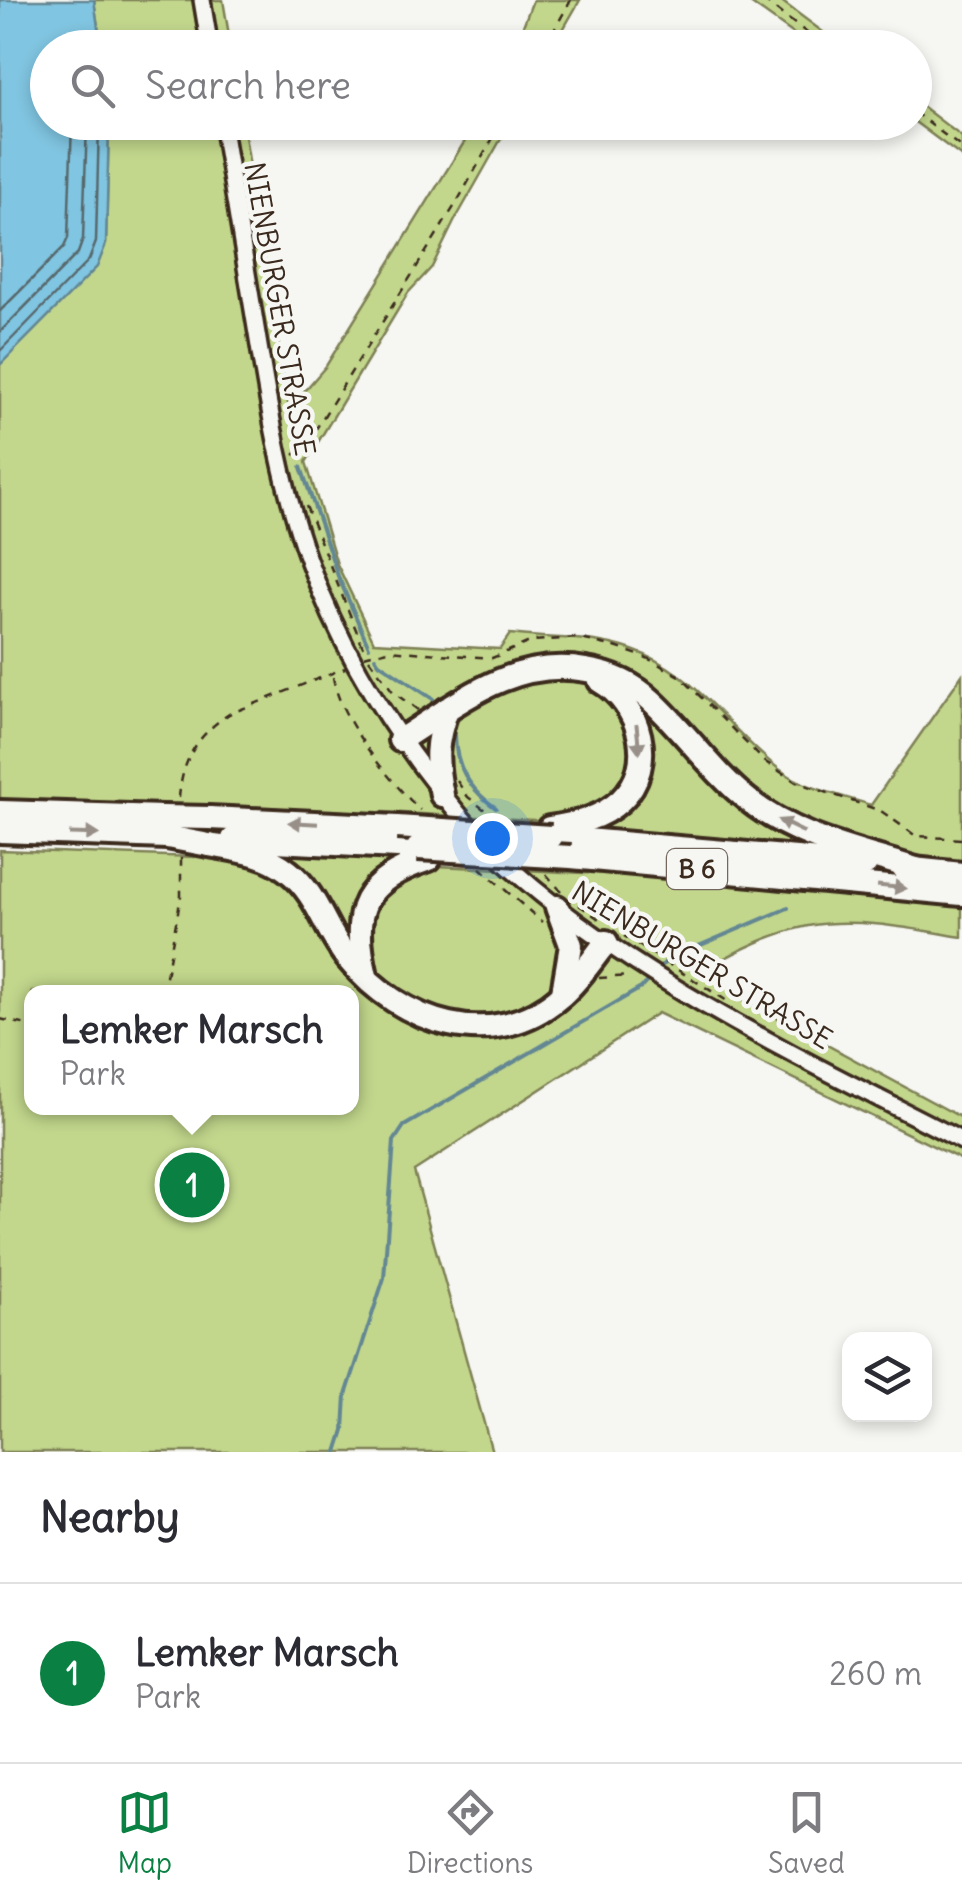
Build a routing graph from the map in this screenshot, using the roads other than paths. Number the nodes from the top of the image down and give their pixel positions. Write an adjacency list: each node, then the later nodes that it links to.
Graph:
1 (202, 0): 2 (street)
2 (207, 30)
3 (225, 140): 6 (street, NIENBURGER STRASSE)
4 (580, 669): 5 (highway); 10 (highway, one-way to 10); 14 (highway, one-way to 4)
5 (438, 716): 6 (highway); 7 (highway)
6 (400, 740): 7 (street, NIENBURGER STRASSE)
7 (442, 795): 17 (street, NIENBURGER STRASSE)
8 (0, 812): 11 (highway, B 6, bridge)
9 (0, 831): 11 (highway, one-way to 11, bridge)
10 (547, 833): 12 (highway, B 6, bridge); 14 (highway, B 6)
11 (210, 834): 12 (highway, B 6, one-way to 11, bridge); 13 (highway, B 6); 19 (highway)
12 (493, 835): 13 (highway, B 6, bridge); 16 (highway, B 6, one-way to 16, bridge)
13 (424, 853): 19 (highway)
14 (916, 869): 15 (highway, B 6)
15 (962, 874)
16 (962, 894)
17 (557, 907): 18 (street, NIENBURGER STRASSE); 20 (highway)
18 (609, 932): 20 (highway); 21 (street, NIENBURGER STRASSE)
19 (366, 979): 20 (highway)
20 (562, 995)
21 (962, 1141)

